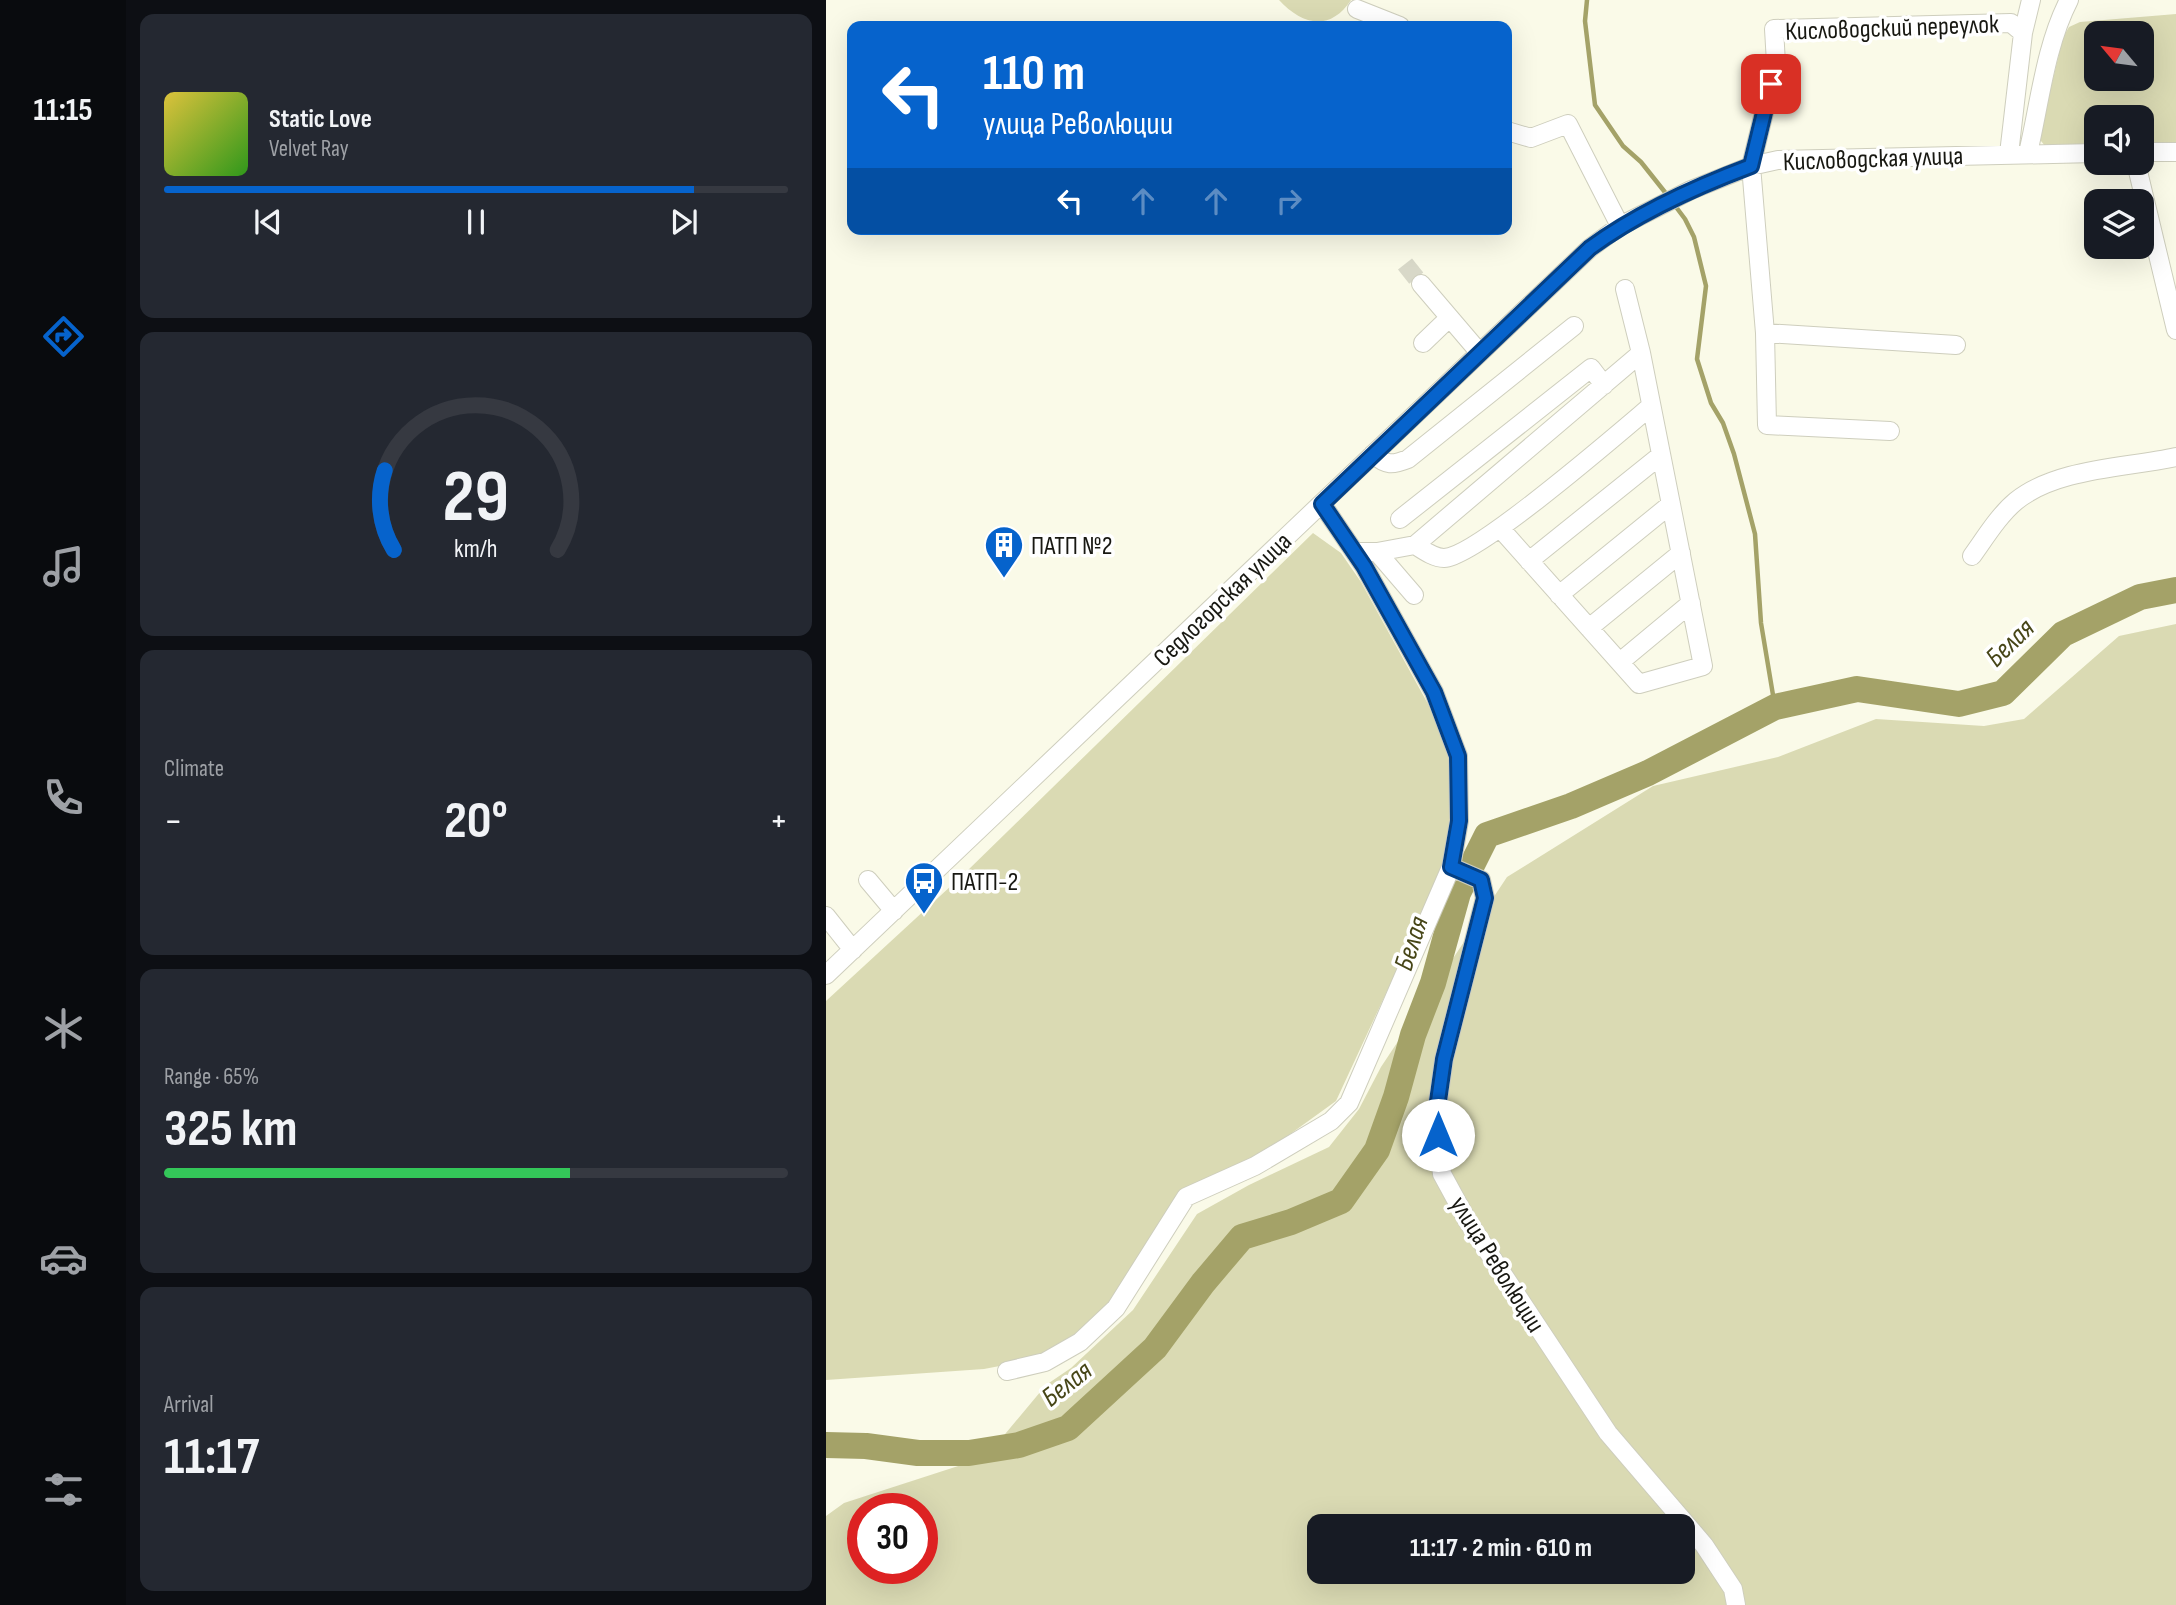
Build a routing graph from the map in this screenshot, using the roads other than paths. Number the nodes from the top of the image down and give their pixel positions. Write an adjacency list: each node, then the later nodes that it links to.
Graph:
1 (2031, 0): 5 (street)
2 (2069, 0): 9 (street)
3 (1357, 9): 4 (street)
4 (1387, 21)
5 (2023, 33): 11 (street, Кисловодский переулок); 12 (street, Кисловодский переулок)
6 (1512, 132): 14 (street)
7 (2154, 152): 8 (street)
8 (2176, 152)
9 (2028, 153): 10 (street, Кисловодская улица); 11 (street, Кисловодская улица)
10 (2084, 153)
11 (2008, 154): 12 (street, Кисловодская улица)
12 (1751, 166): 14 (street, Кисловодская улица); 20 (street)
13 (2139, 175): 19 (street)
14 (1620, 226): 23 (street, Седлогорская улица)
15 (1421, 284): 17 (street)
16 (1625, 289): 24 (street)
17 (1449, 318): 21 (street); 23 (street)
18 (1574, 326): 30 (street)
19 (2176, 328)
20 (1765, 333): 22 (street); 28 (street)
21 (1423, 343)
22 (1956, 345)
23 (1479, 352): 30 (street, Седлогорская улица)
24 (1641, 353): 25 (street); 26 (street)
25 (1604, 385): 27 (street); 29 (street)
26 (1651, 406): 31 (street); 36 (street)
27 (1519, 425): 29 (street); 35 (street)
28 (1890, 431)
29 (1535, 444): 37 (street)
30 (1373, 454): 33 (street, Седлогорская улица)
31 (1661, 455): 34 (street); 42 (street)
32 (2176, 457): 41 (street)
33 (1322, 504): 38 (street); 50 (street, Седлогорская улица)
34 (1671, 504): 40 (street); 44 (street)
35 (1400, 519)
36 (1500, 528): 37 (street); 42 (street)
37 (1415, 545): 39 (street)
38 (1355, 552): 39 (street); 48 (street)
39 (1377, 552): 43 (street)
40 (1681, 553): 45 (street); 46 (street)
41 (1972, 556)
42 (1529, 561): 44 (street)
43 (1414, 595)
44 (1559, 595): 46 (street)
45 (1691, 603): 47 (street); 47 (street)
46 (1589, 628): 47 (street)
47 (1620, 662)
48 (1451, 867): 54 (street); 55 (street, улица Революции)
49 (868, 880): 50 (street)
50 (894, 911): 52 (street, Седлогорская улица)
51 (826, 916): 52 (street)
52 (853, 950): 53 (street, Седлогорская улица)
53 (826, 975)
54 (1007, 1371)
55 (1736, 1605)

